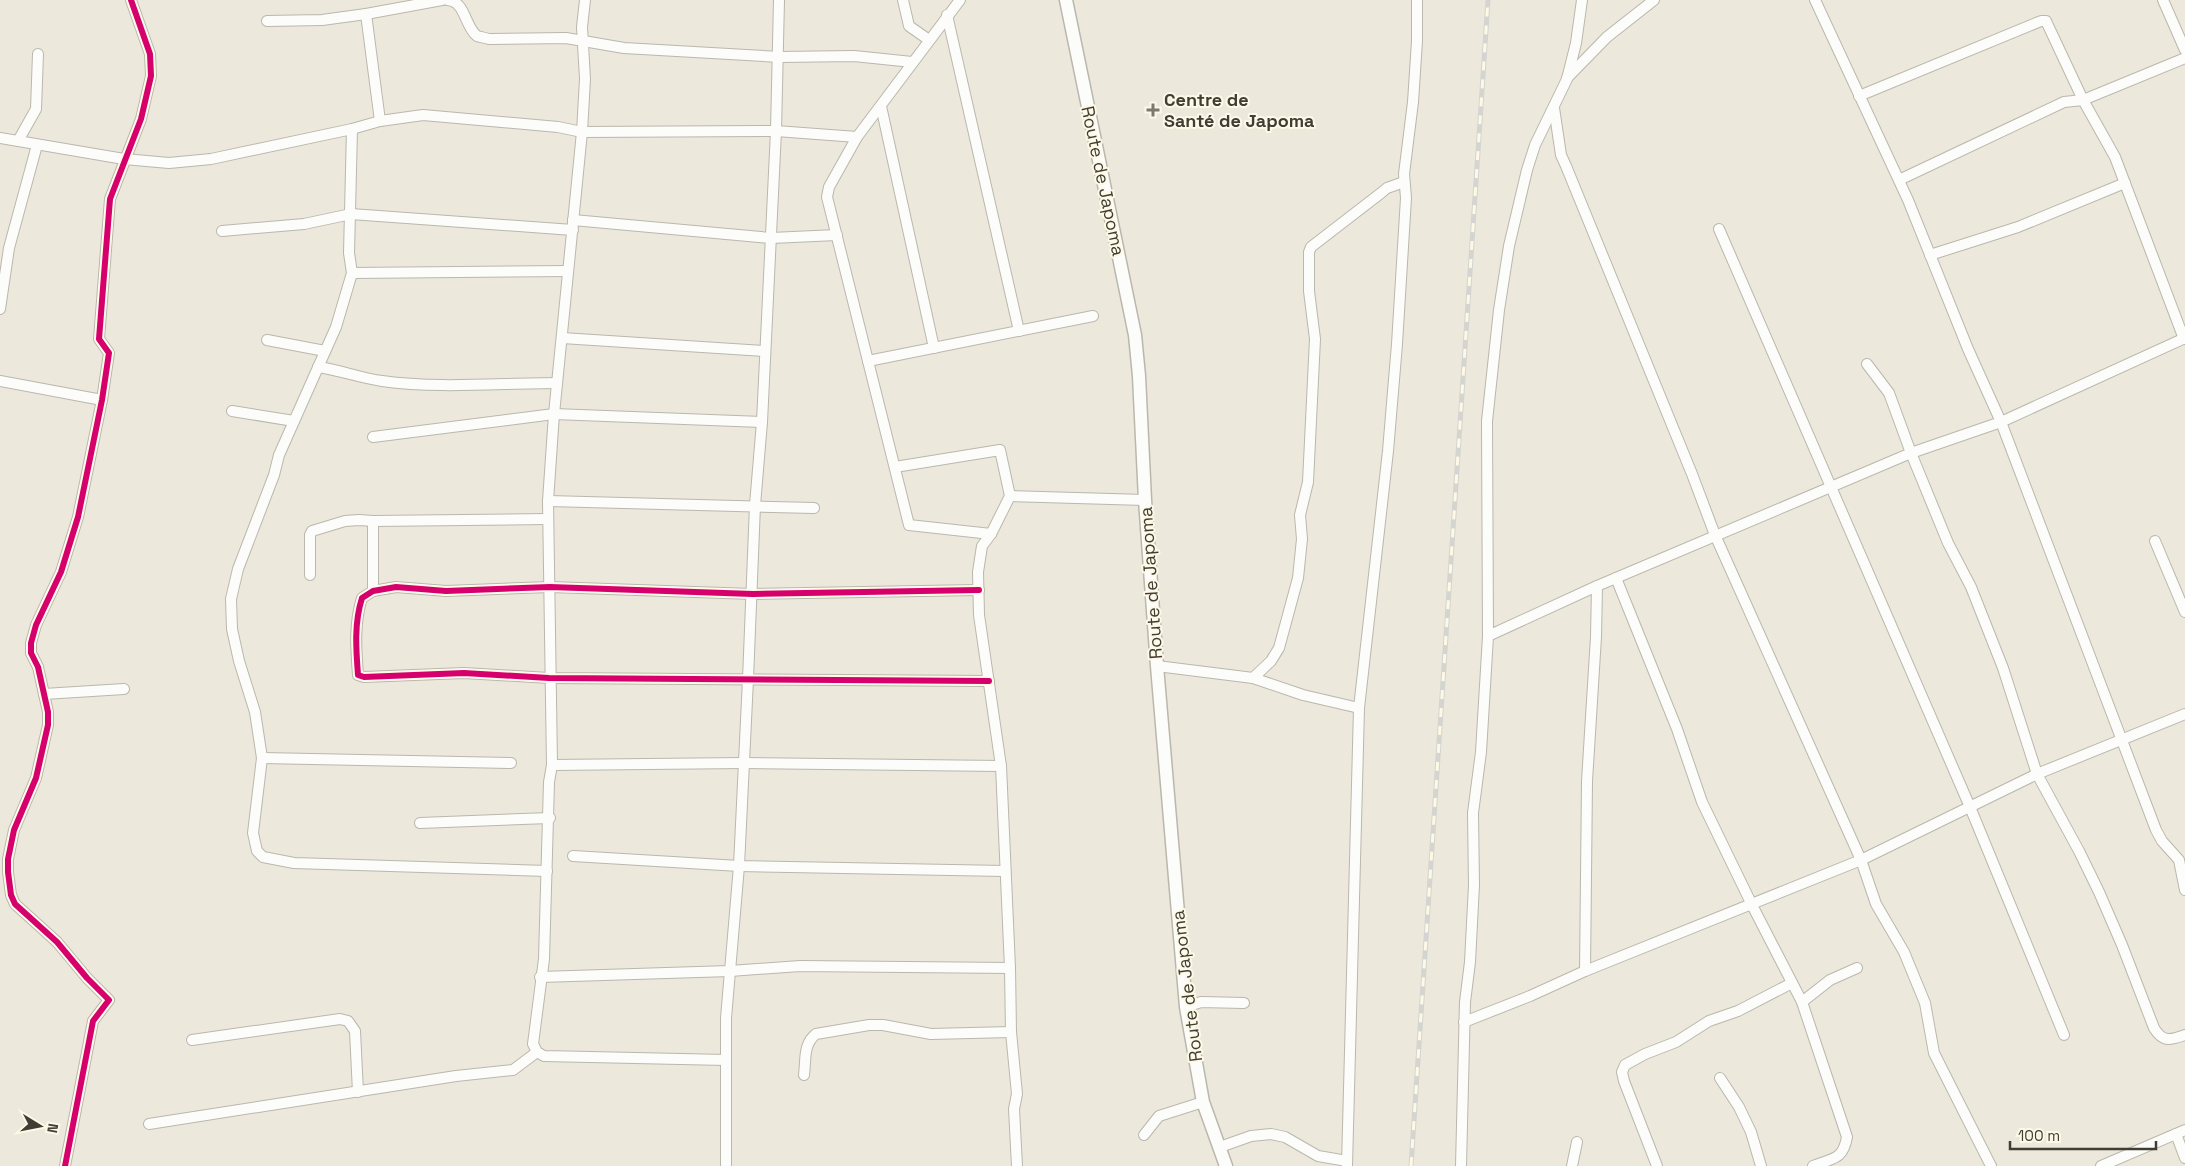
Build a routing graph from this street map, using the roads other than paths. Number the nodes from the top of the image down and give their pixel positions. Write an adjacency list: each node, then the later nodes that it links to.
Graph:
1 (131, 0): 37 (street)
2 (442, 0): 14 (street)
3 (447, 0): 18 (street)
4 (585, 0): 18 (street)
5 (780, 0): 21 (street)
6 (903, 0): 17 (street)
7 (960, 0): 15 (street)
8 (1066, 0): 75 (street, Route de Japoma)
9 (1416, 0): 39 (street)
10 (1582, 0): 24 (street)
11 (1654, 0): 24 (street)
12 (1816, 0): 25 (street)
13 (2163, 0): 19 (street)
14 (366, 14): 16 (street); 29 (street)
15 (947, 15): 17 (street); 52 (street)
16 (267, 21)
17 (929, 40): 23 (street)
18 (583, 42): 21 (street); 32 (street)
19 (2185, 50)
20 (38, 54): 35 (street)
21 (780, 57): 23 (street); 31 (street)
22 (2185, 58): 26 (street)
23 (912, 62): 27 (street)
24 (1567, 79): 28 (street)
25 (1859, 96): 26 (street); 38 (street)
26 (2082, 100): 38 (street); 40 (street)
27 (881, 106): 33 (street); 56 (street)
28 (1554, 108): 82 (street); 92 (street)
29 (380, 121): 30 (street); 32 (street)
30 (352, 129): 37 (street); 41 (street)
31 (776, 131): 32 (street); 33 (street); 46 (street)
32 (582, 132): 42 (street)
33 (857, 137): 45 (street)
34 (0, 138): 35 (street)
35 (18, 141): 36 (street)
36 (37, 145): 37 (street); 50 (street)
37 (124, 160): 64 (street)
38 (1899, 180): 47 (street)
39 (1404, 182): 95 (street); 100 (street)
40 (2125, 183): 47 (street); 54 (street)
41 (352, 214): 42 (street); 44 (street); 49 (street)
42 (573, 225): 46 (street); 48 (street)
43 (1719, 230): 73 (street)
44 (222, 231)
45 (837, 235): 46 (street); 59 (street)
46 (771, 238): 58 (street)
47 (1930, 255): 69 (street)
48 (568, 271): 49 (street); 53 (street)
49 (352, 273): 57 (street)
50 (0, 309)
51 (1093, 316): 52 (street)
52 (1019, 331): 56 (street)
53 (562, 338): 58 (street); 63 (street)
54 (2184, 339): 69 (street)
55 (267, 340): 57 (street)
56 (934, 348): 59 (street)
57 (325, 351): 61 (street)
58 (765, 351): 68 (street)
59 (868, 361): 72 (street)
60 (1867, 364): 71 (street)
61 (318, 367): 63 (street); 67 (street)
62 (0, 382): 64 (street)
63 (557, 383): 66 (street)
64 (102, 400): 99 (street)
65 (232, 411): 67 (street)
66 (554, 414): 68 (street); 70 (street); 76 (street)
67 (294, 421): 103 (street)
68 (762, 422): 77 (street)
69 (2001, 422): 71 (street); 102 (street)
70 (373, 437)
71 (1910, 452): 73 (street); 108 (street)
72 (895, 467): 74 (street); 81 (street)
73 (1831, 488): 82 (street); 109 (street)
74 (1010, 496): 75 (street); 81 (street)
75 (1145, 500): 93 (street, Route de Japoma)
76 (548, 501): 77 (street); 79 (street)
77 (755, 505): 78 (street); 90 (street)
78 (814, 508)
79 (547, 519): 80 (street); 87 (street)
80 (373, 521): 84 (street); 89 (street)
81 (991, 534): 88 (street)
82 (1715, 535): 85 (street); 113 (street)
83 (2154, 541): 91 (street)
84 (310, 575)
85 (1616, 578): 86 (street); 118 (street)
86 (1597, 586): 92 (street); 122 (street)
87 (550, 587): 89 (street); 90 (street); 94 (street)
88 (979, 590): 90 (street); 97 (street)
89 (372, 591): 94 (street)
90 (753, 594): 96 (street)
91 (2185, 612)
92 (1488, 636): 128 (street)
93 (1157, 666): 95 (street); 127 (street, Route de Japoma)
94 (550, 678): 96 (street); 106 (street)
95 (1252, 678): 100 (street)
96 (748, 679): 97 (street); 105 (street)
97 (989, 681): 107 (street)
98 (124, 689): 99 (street)
99 (44, 694): 146 (street)
100 (1360, 708): 145 (street)
101 (2185, 714): 102 (street)
102 (2121, 740): 108 (street); 117 (street)
103 (262, 758): 104 (street); 115 (street)
104 (511, 763)
105 (744, 763): 106 (street); 107 (street); 114 (street)
106 (552, 764): 110 (street)
107 (1000, 766): 116 (street)
108 (2037, 774): 109 (street); 131 (street)
109 (1970, 807): 113 (street); 130 (street)
110 (550, 818): 111 (street); 115 (street)
111 (420, 823)
112 (573, 856): 114 (street)
113 (1861, 860): 118 (street); 155 (street)
114 (739, 866): 116 (street); 121 (street)
115 (548, 871): 123 (street)
116 (1005, 871): 119 (street)
117 (2185, 890)
118 (1752, 904): 122 (street); 124 (street)
119 (1010, 968): 121 (street); 129 (street)
120 (1857, 968): 125 (street)
121 (730, 971): 123 (street); 134 (street)
122 (1585, 971): 128 (street)
123 (540, 977): 133 (street)
124 (1792, 983): 125 (street); 152 (street)
125 (1802, 1002): 154 (street)
126 (1244, 1003): 127 (street)
127 (1186, 1007): 138 (street, Route de Japoma)
128 (1464, 1022): 150 (street)
129 (1011, 1032): 135 (street); 148 (street)
130 (2064, 1035)
131 (2185, 1036)
132 (192, 1040): 137 (street)
133 (537, 1052): 134 (street); 137 (street)
134 (726, 1060): 147 (street)
135 (804, 1075)
136 (1720, 1078): 153 (street)
137 (358, 1092): 139 (street)
138 (1204, 1102): 141 (street); 143 (street, Route de Japoma)
139 (149, 1124)
140 (2180, 1132): 144 (street); 156 (street)
141 (1144, 1136)
142 (1577, 1142): 151 (street)
143 (1220, 1147): 145 (street); 149 (street, Route de Japoma)
144 (2185, 1158)
145 (1347, 1164)
146 (65, 1166)
147 (726, 1166)
148 (1017, 1166)
149 (1226, 1166)
150 (1461, 1166)
151 (1572, 1166)
152 (1657, 1166)
153 (1761, 1166)
154 (1812, 1166)
155 (1991, 1166)
156 (2101, 1166)

